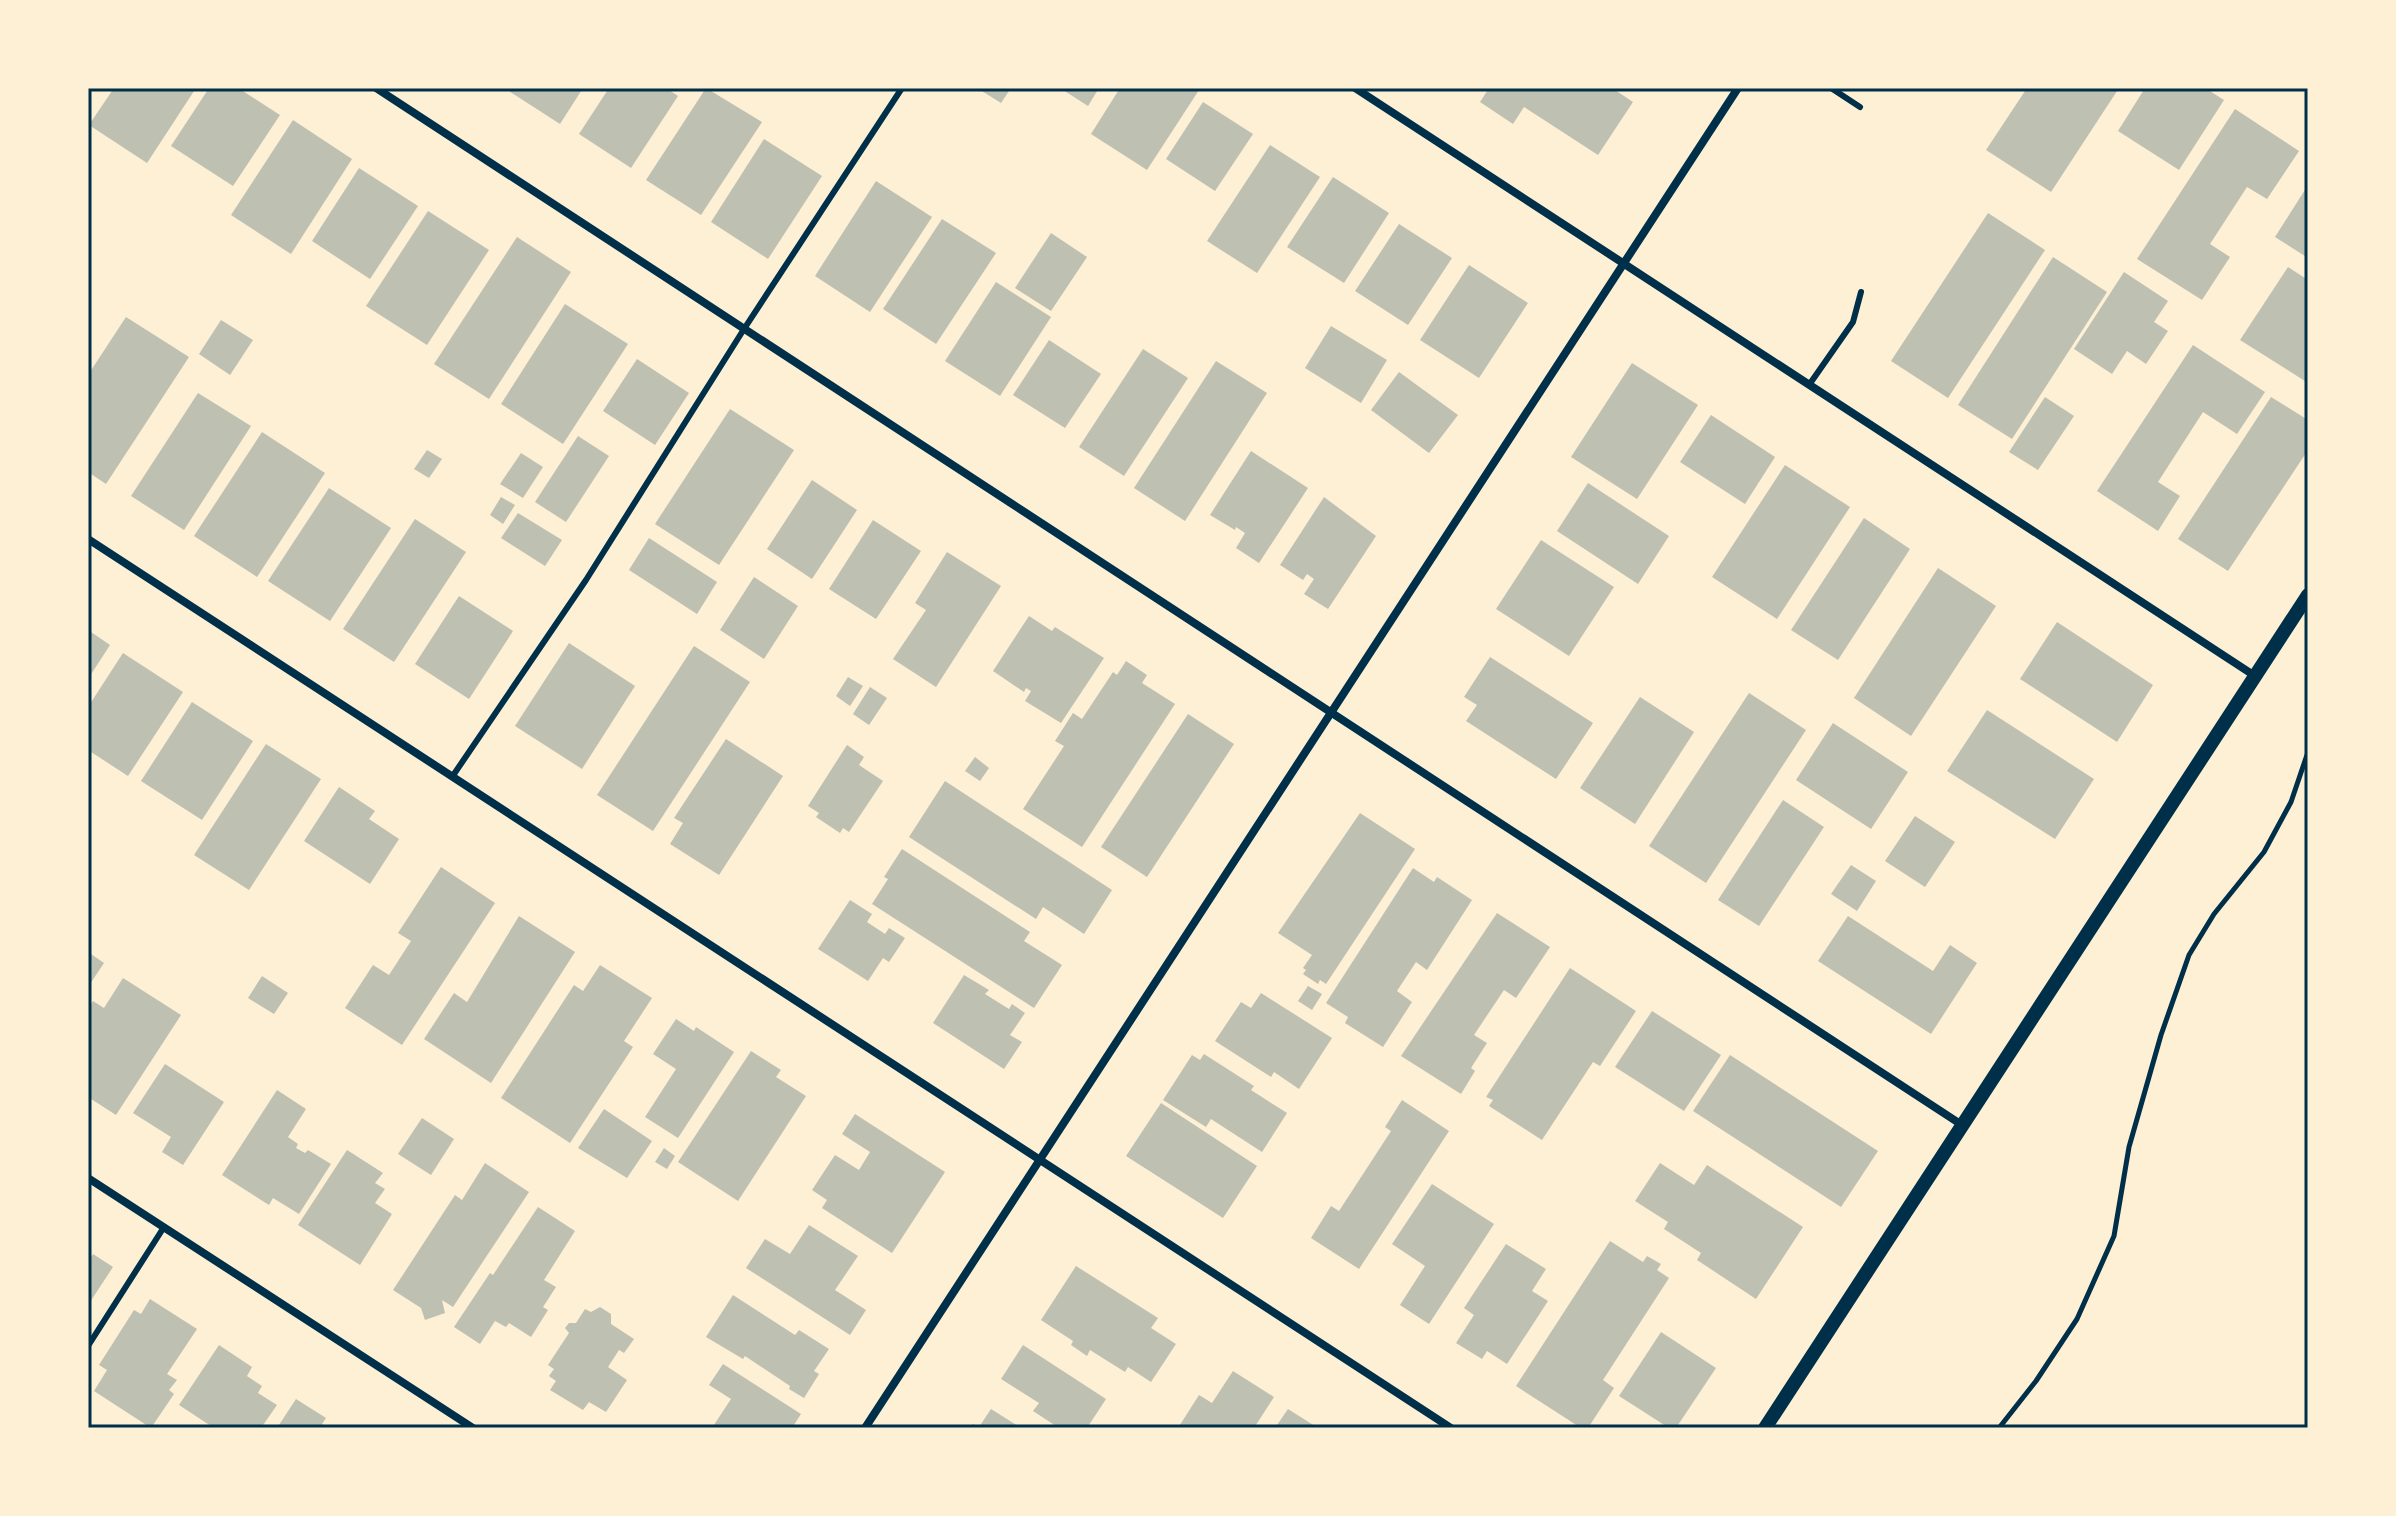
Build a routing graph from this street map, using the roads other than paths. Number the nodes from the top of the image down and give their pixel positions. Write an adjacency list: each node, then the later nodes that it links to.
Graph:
1 (376, 88): 9 (street)
2 (902, 88): 9 (lane)
3 (1355, 88): 7 (street)
4 (1738, 88): 7 (street)
5 (1831, 88): 6 (lane)
6 (1860, 107)
7 (1623, 264): 10 (street); 14 (street)
8 (1861, 292): 10 (lane)
9 (744, 329): 14 (street); 15 (lane)
10 (1809, 385): 13 (street)
11 (88, 539): 15 (street)
12 (2308, 595): 13 (street)
13 (2255, 676): 16 (street)
14 (1331, 713): 16 (street); 17 (street)
15 (452, 777): 17 (street)
16 (1962, 1125): 24 (street)
17 (1040, 1160): 22 (street); 23 (street)
18 (88, 1178): 19 (street)
19 (164, 1227): 20 (lane); 21 (street)
20 (88, 1346)
21 (473, 1428)
22 (865, 1428)
23 (1451, 1428)
24 (1765, 1428)

